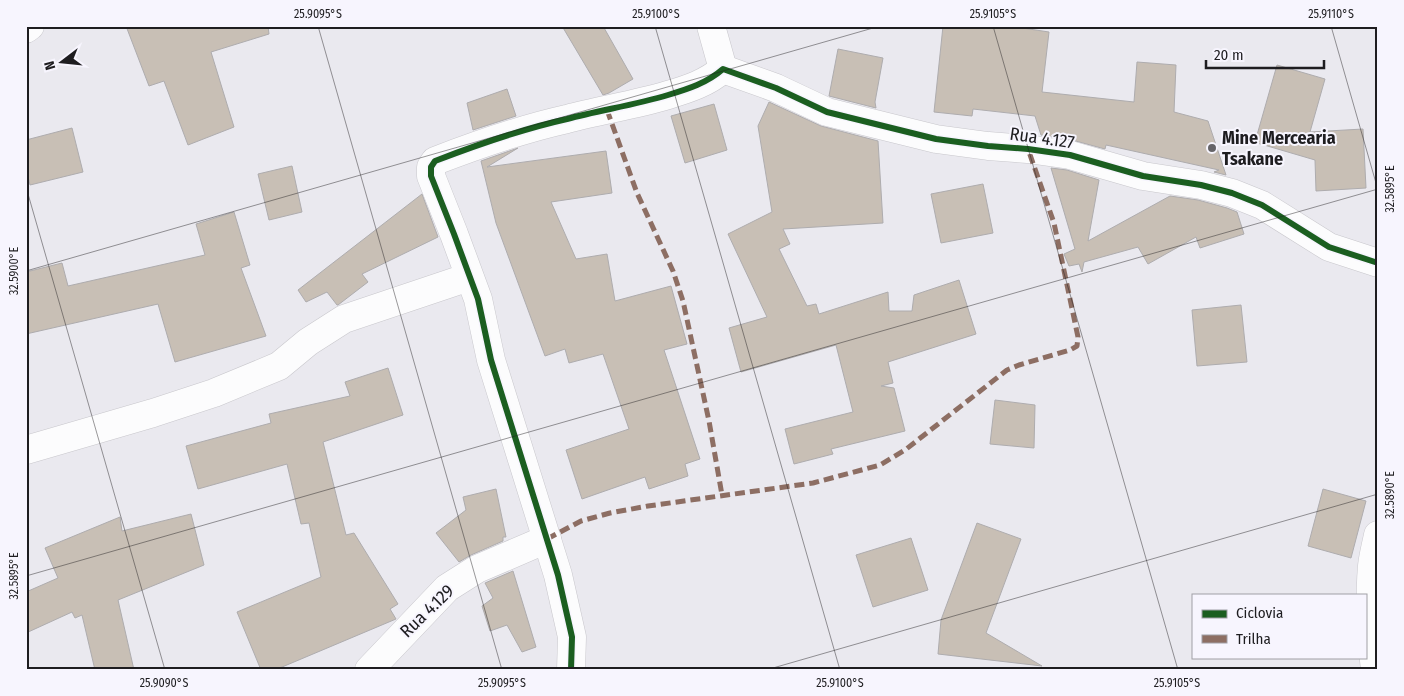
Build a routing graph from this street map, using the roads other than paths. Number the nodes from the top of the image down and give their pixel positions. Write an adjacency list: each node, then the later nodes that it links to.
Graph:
1 (30, 26): 3 (street)
2 (711, 26): 4 (street)
3 (26, 29)
4 (723, 70): 5 (street, Rua 4.127); 6 (street)
5 (1378, 263)
6 (469, 277): 7 (street); 9 (street)
7 (26, 450)
8 (1378, 536): 12 (street)
9 (547, 539): 10 (street, Rua 4.129); 11 (street)
10 (369, 670)
11 (571, 670)
12 (1375, 670)

